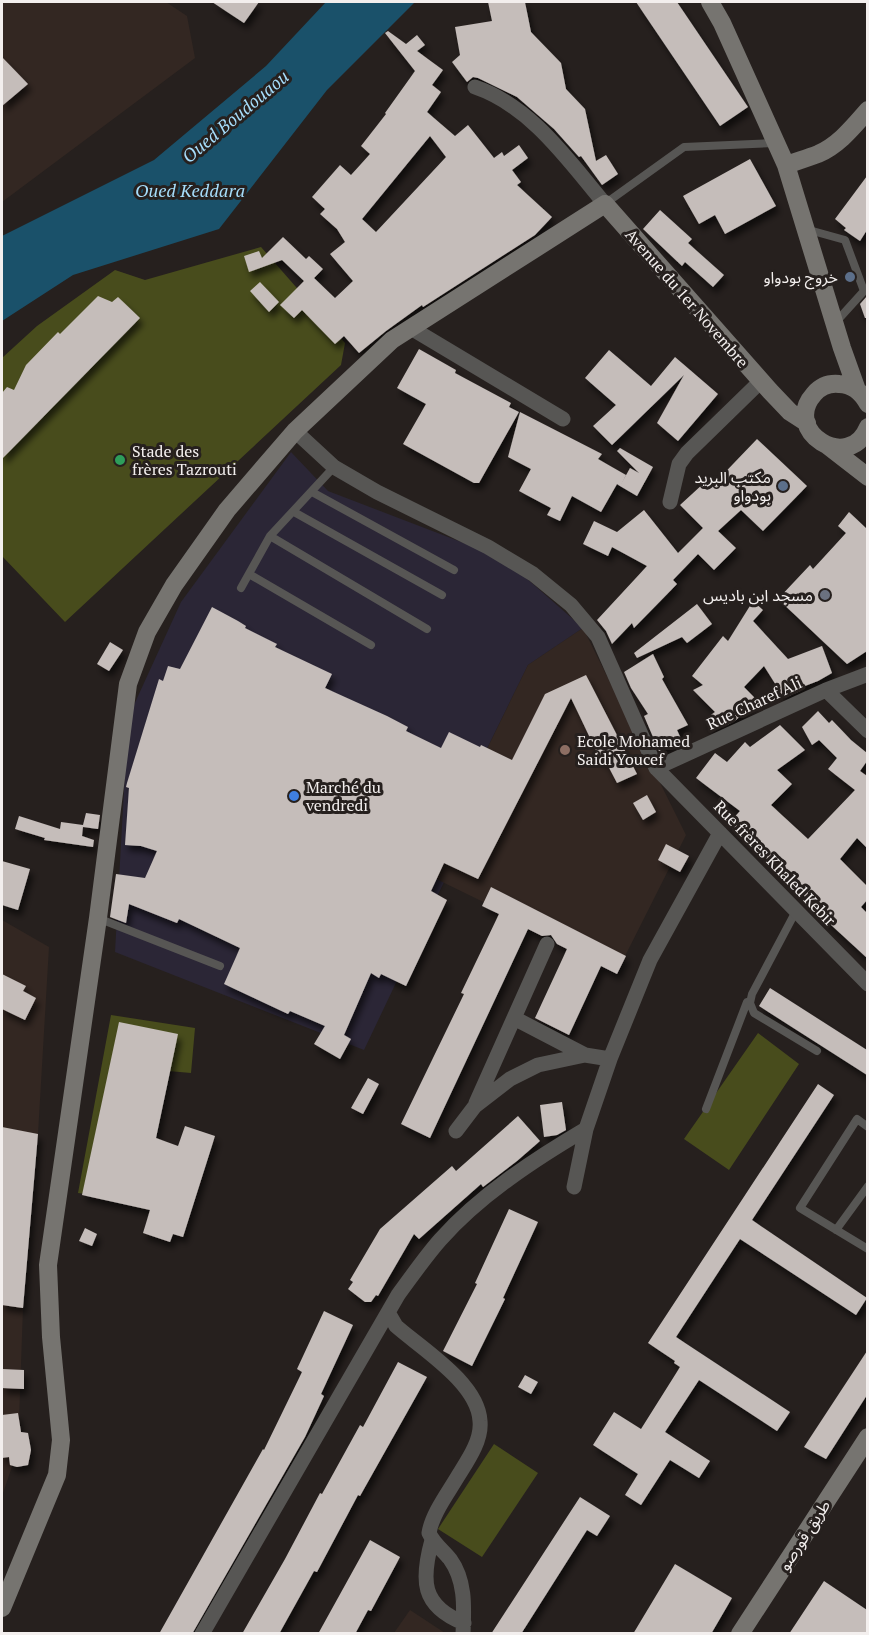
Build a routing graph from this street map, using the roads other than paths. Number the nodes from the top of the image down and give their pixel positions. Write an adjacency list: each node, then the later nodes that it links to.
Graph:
1 (710, 2): 4 (main road)
2 (475, 87): 6 (street)
3 (867, 110): 5 (main road)
4 (777, 143): 5 (main road); 6 (lane)
5 (786, 165): 7 (main road)
6 (605, 204): 9 (main road); 12 (main road, Avenue du 1er Novembre)
7 (805, 230): 8 (main road); 8 (lane)
8 (834, 324): 10 (main road)
9 (411, 328): 15 (street); 18 (main road)
10 (842, 348): 11 (main road); 13 (main road)
11 (831, 384): 13 (main road); 14 (main road)
12 (766, 386): 14 (main road); 16 (main road, Avenue du 1er Novembre); 23 (street)
13 (862, 397)
14 (810, 399): 16 (main road)
15 (563, 419)
16 (807, 423): 19 (main road, Avenue du 1er Novembre)
17 (867, 427): 19 (main road)
18 (295, 431): 20 (street); 38 (main road)
19 (828, 446): 21 (main road, Avenue du 1er Novembre)
20 (334, 467): 22 (lane); 35 (street)
21 (867, 477)
22 (312, 492): 24 (lane); 26 (lane)
23 (670, 502)
24 (294, 512): 25 (lane); 29 (lane)
25 (270, 536): 27 (lane); 30 (lane)
26 (454, 570)
27 (249, 574): 28 (lane); 31 (lane)
28 (241, 588)
29 (442, 595)
30 (427, 629)
31 (371, 645)
32 (867, 674): 33 (street, Rue Charef Ali)
33 (826, 690): 34 (street); 35 (street, Rue Charef Ali)
34 (867, 731)
35 (656, 768): 36 (street, Rue frères Khaled Kebir)
36 (720, 833): 37 (street, Rue frères Khaled Kebir); 46 (street)
37 (796, 911): 41 (street, Rue frères Khaled Kebir); 42 (lane)
38 (98, 918): 40 (lane); 59 (main road)
39 (548, 944): 43 (street)
40 (220, 966)
41 (867, 984)
42 (750, 1003): 44 (lane); 48 (lane)
43 (514, 1018): 45 (street); 47 (street)
44 (817, 1051)
45 (585, 1055): 46 (street); 47 (street)
46 (610, 1059): 50 (street)
47 (475, 1106): 51 (street)
48 (706, 1109)
49 (867, 1127): 54 (lane)
50 (586, 1129): 53 (street); 56 (street)
51 (456, 1131)
52 (867, 1185): 54 (lane)
53 (574, 1187)
54 (836, 1230): 55 (lane)
55 (867, 1249)
56 (389, 1314): 58 (street); 61 (street)
57 (867, 1437): 62 (main road, طريق قورصو)
58 (432, 1540): 60 (street); 60 (street)
59 (2, 1608)
60 (463, 1628)
61 (202, 1634)
62 (740, 1634)

